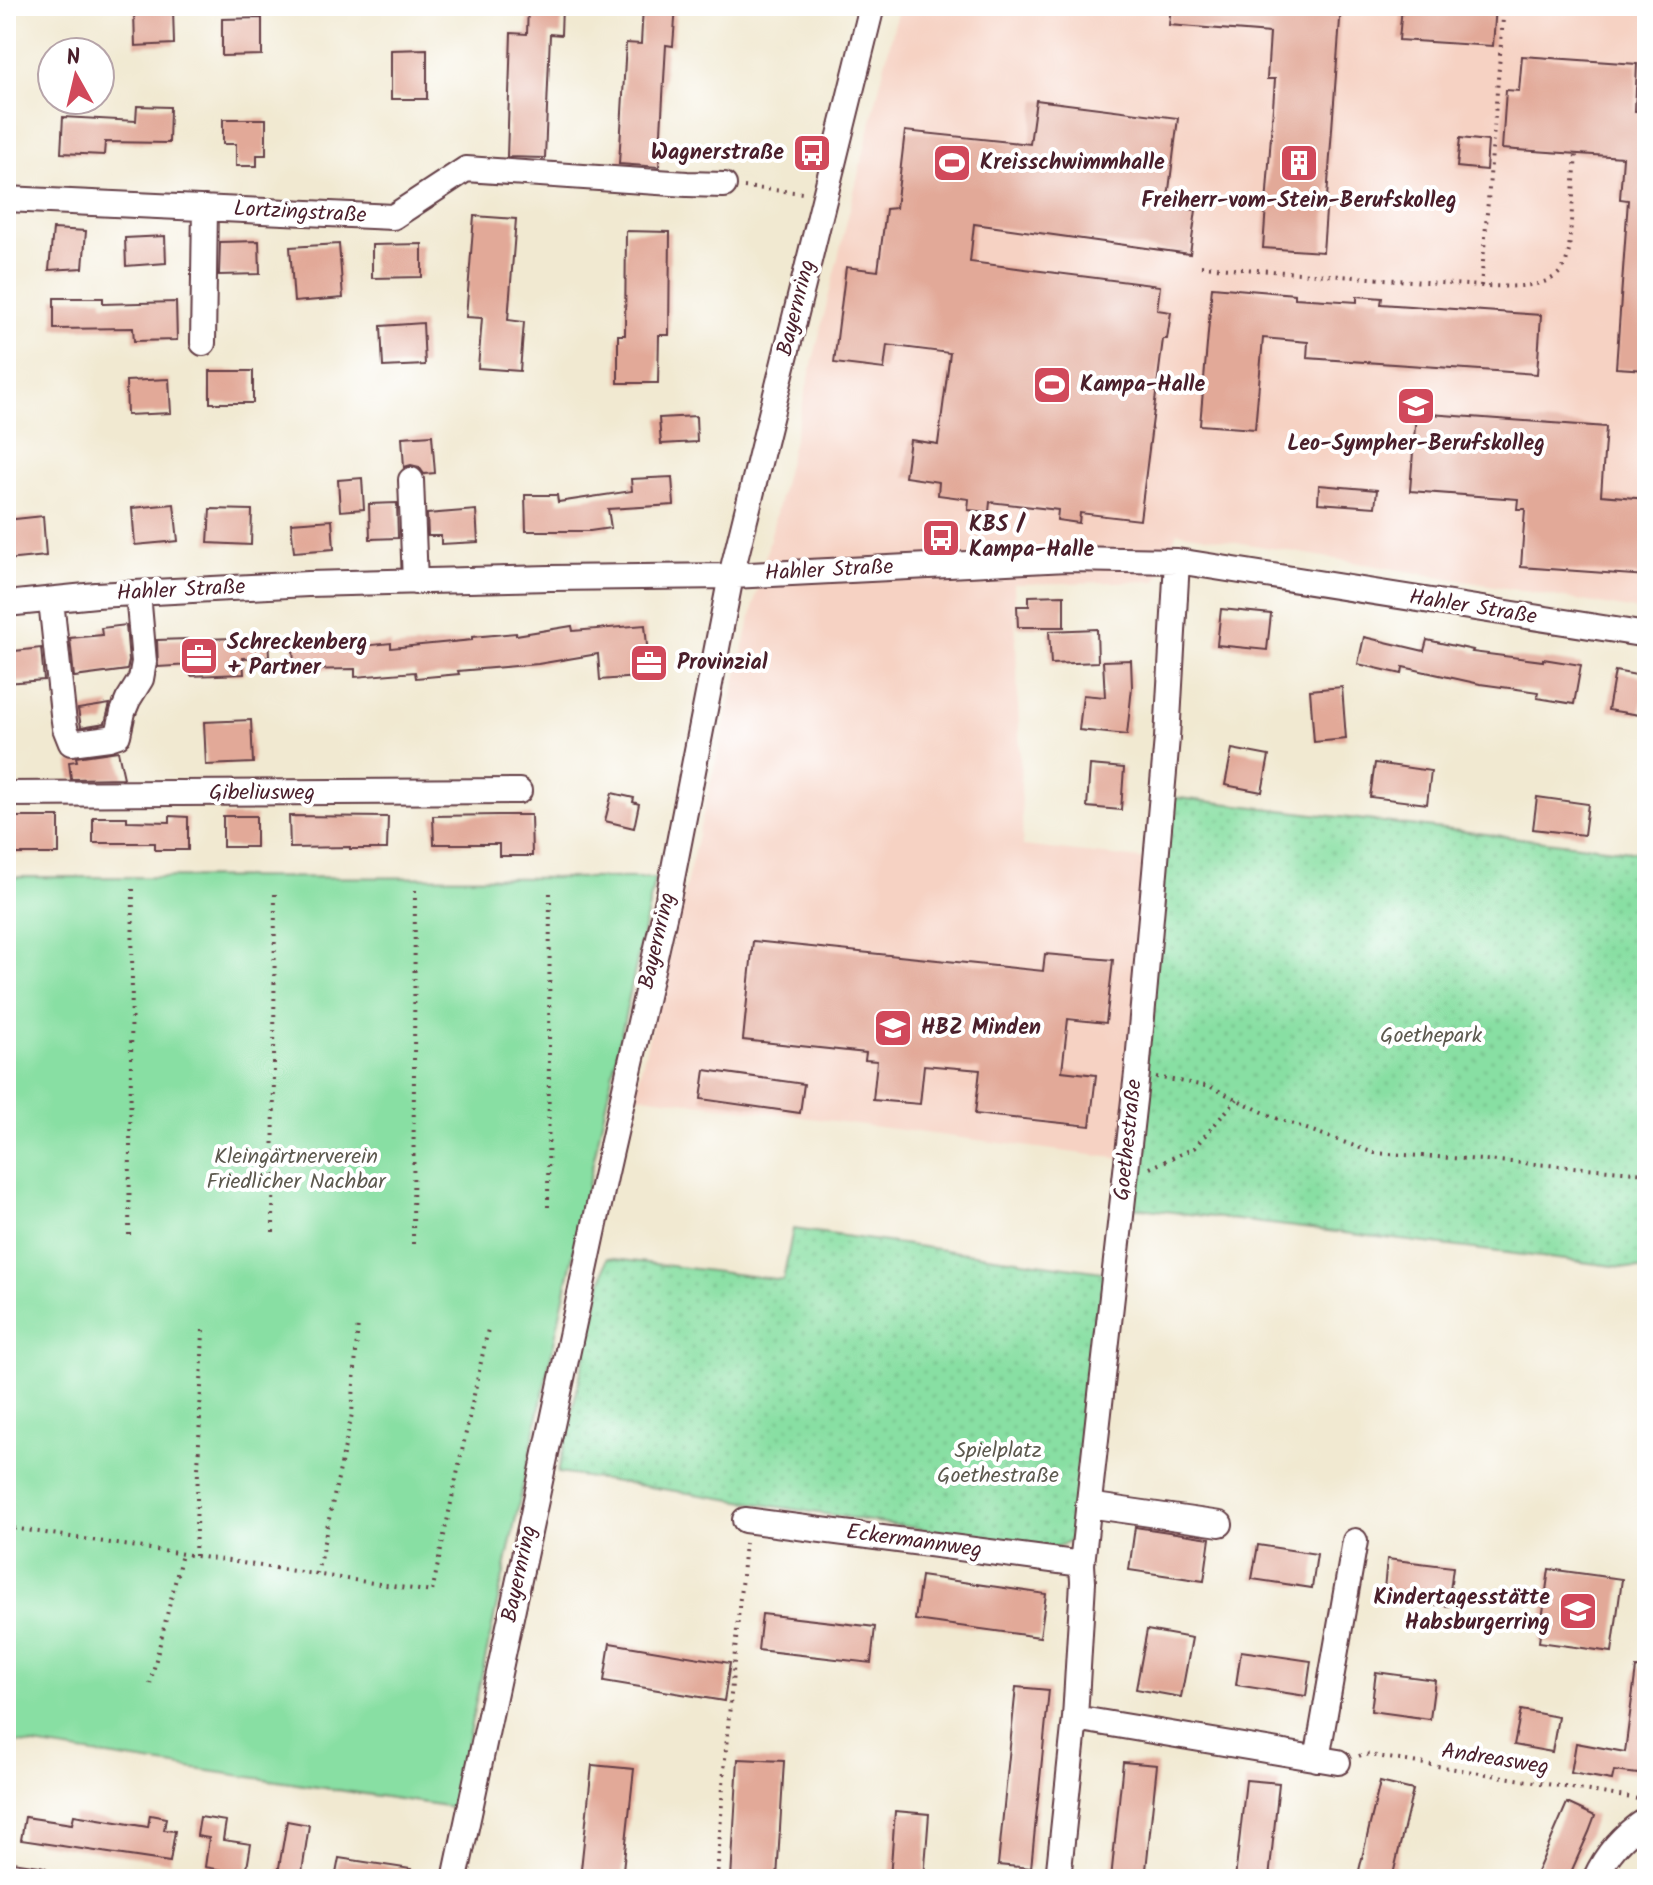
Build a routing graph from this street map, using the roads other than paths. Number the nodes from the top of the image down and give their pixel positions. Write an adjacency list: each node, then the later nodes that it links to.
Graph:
1 (872, 6): 8 (street, Bayernring)
2 (724, 185): 4 (street, Lortzingstraße)
3 (6, 199): 4 (street, Lortzingstraße)
4 (205, 208): 5 (street)
5 (203, 343)
6 (411, 480): 9 (street)
7 (1177, 561): 8 (street, Hahler Straße); 13 (street, Hahler Straße); 16 (street, Goethestraße)
8 (731, 576): 9 (street, Hahler Straße); 25 (street, Bayernring)
9 (415, 582): 10 (street, Hahler Straße)
10 (138, 593): 11 (street, Hahler Straße); 11 (street)
11 (51, 600): 12 (street, Hahler Straße)
12 (6, 604)
13 (1647, 635)
14 (519, 791): 15 (street, Gibeliusweg)
15 (6, 794)
16 (1088, 1505): 18 (street); 20 (street, Goethestraße)
17 (745, 1520): 20 (street, Eckermannweg)
18 (1220, 1524)
19 (1355, 1541): 21 (street)
20 (1082, 1564): 21 (street, Goethestraße)
21 (1075, 1718): 26 (street, Goethestraße)
22 (1644, 1809): 27 (street)
23 (6, 1874): 24 (street)
24 (39, 1879)
25 (455, 1879)
26 (1058, 1879)
27 (1595, 1879)

